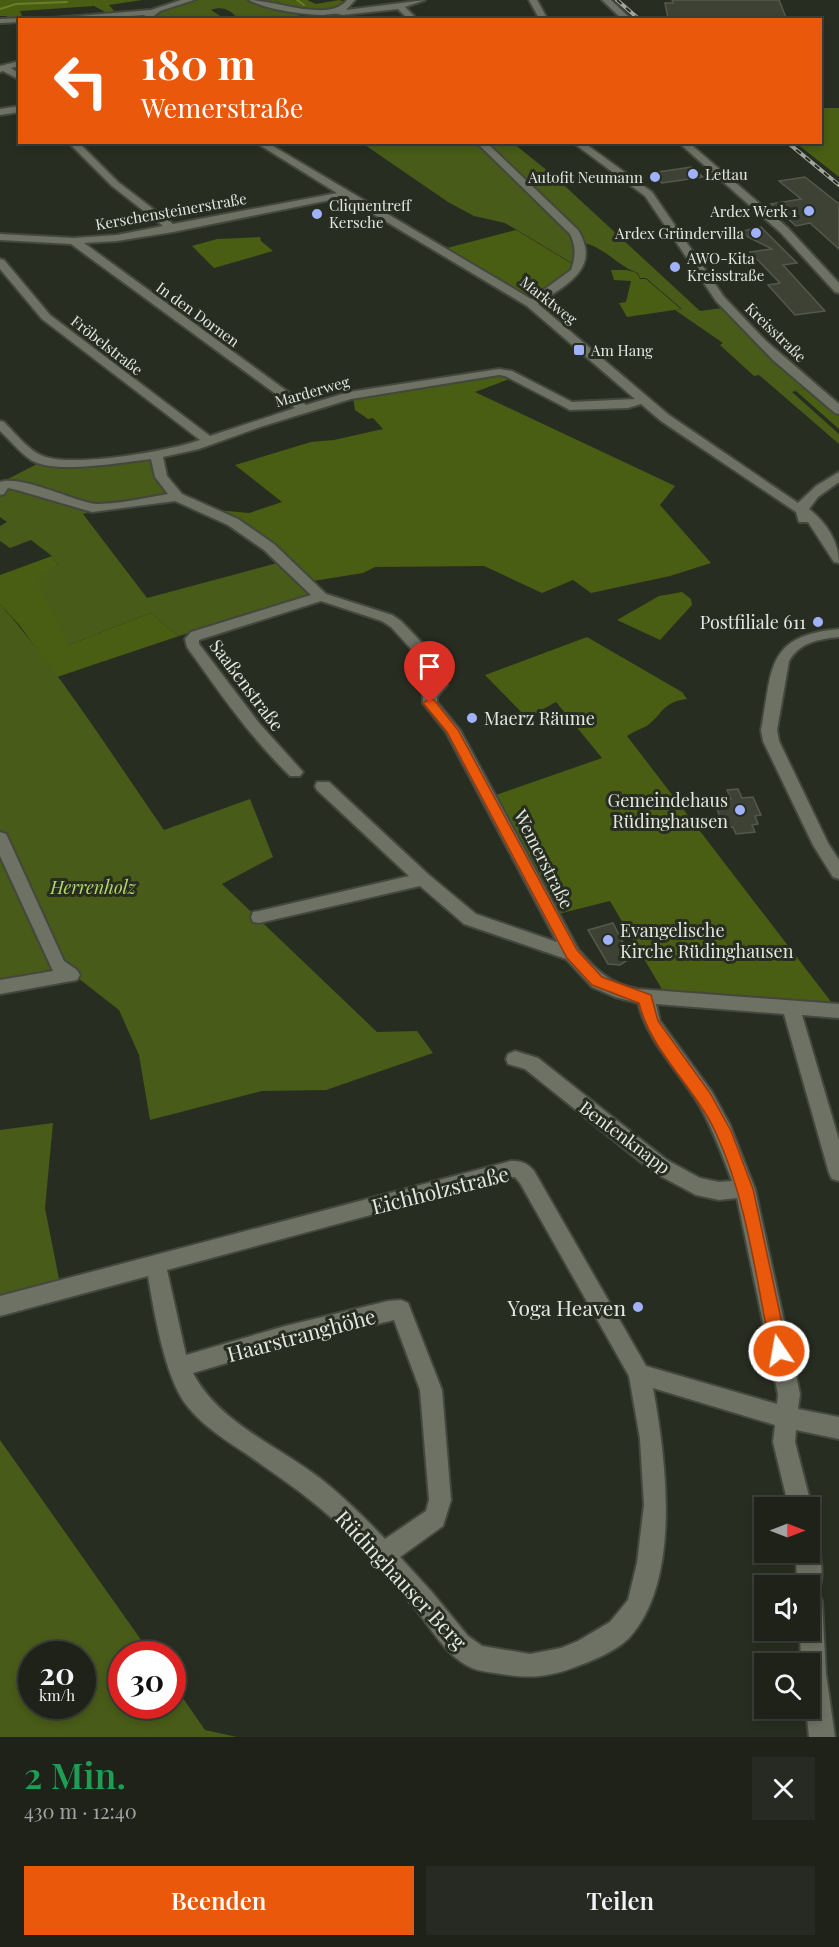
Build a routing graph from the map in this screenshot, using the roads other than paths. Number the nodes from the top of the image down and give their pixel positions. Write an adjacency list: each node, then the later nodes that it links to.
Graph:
1 (190, 0): 9 (street)
2 (253, 0): 10 (street)
3 (351, 0): 10 (street)
4 (421, 0): 7 (street)
5 (533, 0): 17 (street)
6 (606, 0): 18 (street)
7 (400, 6): 8 (street); 16 (street)
8 (368, 10): 11 (street); 15 (street)
9 (153, 12): 12 (street); 13 (street)
10 (318, 12): 14 (street)
11 (342, 13)
12 (62, 18)
13 (147, 18)
14 (324, 18)
15 (374, 18)
16 (412, 18)
17 (543, 18)
18 (626, 18)
19 (18, 20): 20 (street)
20 (0, 21)
21 (18, 64): 22 (street)
22 (2, 68): 23 (street)
23 (18, 77)
24 (18, 109): 25 (street)
25 (0, 112)
26 (74, 144): 32 (street)
27 (262, 144): 31 (street, Marktweg)
28 (482, 144): 37 (street)
29 (579, 144): 40 (street, Kreisstraße)
30 (684, 144): 36 (street)
31 (346, 194): 32 (street, Kerschensteinerstraße); 37 (street, Marktweg)
32 (173, 228): 34 (street, Kerschensteinerstraße)
33 (0, 237): 34 (street, Kerschensteinerstraße)
34 (74, 241): 39 (street, In den Dornen)
35 (0, 262): 42 (street, Fröbelstraße)
36 (839, 290)
37 (531, 304): 38 (street, Marktweg)
38 (643, 400): 39 (street, Marderweg); 47 (street, Marktweg)
39 (304, 409): 42 (street, Marderweg)
40 (839, 410)
41 (0, 424): 43 (street, Marderweg)
42 (207, 440): 43 (street, Marderweg)
43 (156, 455): 46 (street)
44 (839, 476): 47 (street)
45 (0, 491): 46 (street)
46 (177, 497): 49 (street, Wemerstraße)
47 (802, 509): 48 (street)
48 (839, 559)
49 (321, 597): 51 (street, Saaßenstraße); 57 (street, Wemerstraße)
50 (839, 633): 54 (street)
51 (295, 772)
52 (323, 786): 55 (street)
53 (0, 838): 58 (street)
54 (839, 873)
55 (423, 879): 56 (street); 57 (street)
56 (259, 917)
57 (572, 954): 59 (street, Wemerstraße)
58 (0, 987)
59 (646, 999): 60 (street, Wemerstraße); 64 (street)
60 (791, 1008): 61 (street, Wemerstraße); 63 (street)
61 (839, 1011)
62 (515, 1059): 64 (street, Bentenknapp)
63 (839, 1173)
64 (745, 1189): 69 (street)
65 (156, 1264): 66 (street, Eichholzstraße); 67 (street, Rüdinghauser Berg); 68 (street, Eichholzstraße)
66 (0, 1306)
67 (179, 1367): 72 (street, Rüdinghauser Berg); 72 (street, Haarstranghöhe)
68 (639, 1374): 69 (street); 72 (street, Rüdinghauser Berg)
69 (785, 1417): 70 (street); 71 (street)
70 (839, 1428)
71 (798, 1497)
72 (384, 1554)
73 (812, 1641): 74 (street)
74 (822, 1737)

